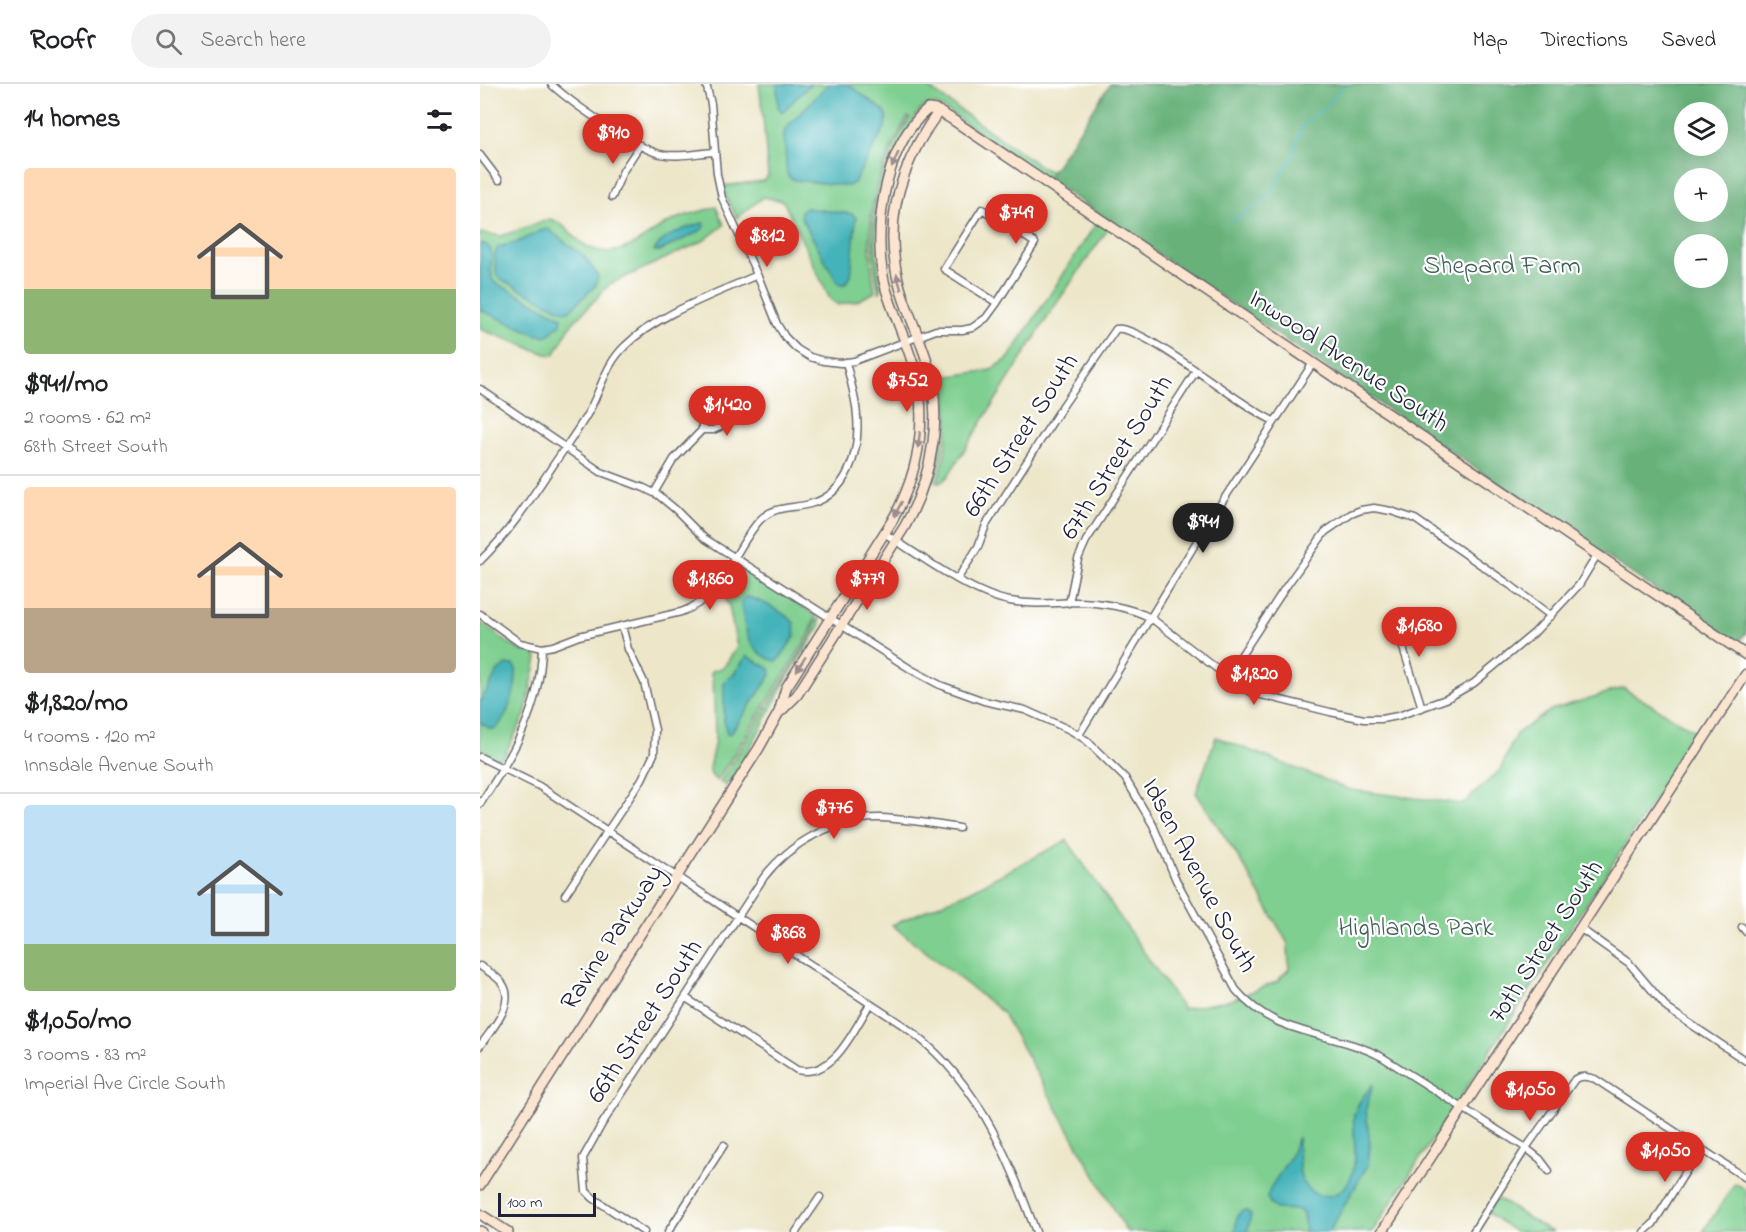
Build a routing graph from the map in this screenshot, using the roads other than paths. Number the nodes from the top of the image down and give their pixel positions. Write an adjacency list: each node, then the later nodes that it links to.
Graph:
1 (551, 84): 4 (street)
2 (706, 84): 5 (street)
3 (939, 111): 11 (street, Ravine Parkway, one-way to 3); 12 (street, Ravine Parkway, one-way to 12); 14 (street, Inwood Avenue South)
4 (640, 145): 5 (street); 8 (street)
5 (715, 152): 9 (street)
6 (480, 155): 7 (street)
7 (499, 180)
8 (612, 197)
9 (757, 275): 13 (street); 19 (street)
10 (997, 303): 10 (street); 11 (street)
11 (918, 337): 12 (street); 22 (street, Ravine Parkway)
12 (906, 342): 13 (street); 21 (street, Ravine Parkway, one-way to 21)
13 (846, 362): 24 (street)
14 (1313, 363): 17 (street); 23 (street, Inwood Avenue South)
15 (1196, 371): 17 (street); 26 (street, 66th Street South); 27 (street, 67th Street South)
16 (480, 389): 19 (street, Idsen Avenue South)
17 (1274, 422): 31 (street)
18 (702, 430): 20 (street)
19 (565, 448): 20 (street, Idsen Avenue South); 25 (street)
20 (654, 493): 24 (street, Idsen Avenue South)
21 (884, 533): 22 (street); 32 (street, Ravine Parkway)
22 (896, 540): 26 (street); 34 (street, Ravine Parkway)
23 (1597, 555): 30 (street); 36 (street, Inwood Avenue South)
24 (735, 558): 32 (street, Idsen Avenue South); 33 (street)
25 (480, 561)
26 (958, 578): 27 (street)
27 (1069, 603): 31 (street)
28 (480, 614): 35 (street)
29 (1393, 616): 39 (street)
30 (1551, 616): 38 (street); 39 (street)
31 (1151, 618): 38 (street); 41 (street)
32 (829, 619): 34 (street, Idsen Avenue South); 40 (street, Ravine Parkway, one-way to 40)
33 (622, 626): 35 (street); 46 (street)
34 (841, 626): 40 (street, Ravine Parkway); 41 (street, Idsen Avenue South)
35 (542, 648): 43 (street)
36 (1746, 655)
37 (1746, 674): 50 (street, 70th Street South)
38 (1227, 677): 39 (street)
39 (1422, 708)
40 (779, 712): 47 (street, Ravine Parkway)
41 (1079, 735): 56 (street, Idsen Avenue South)
42 (480, 757): 43 (street)
43 (502, 768): 44 (street); 46 (street)
44 (480, 804)
45 (959, 828): 49 (street, 66th Street South)
46 (607, 832): 47 (street); 48 (street)
47 (676, 878): 49 (street); 62 (street, Ravine Parkway)
48 (565, 895)
49 (736, 917): 52 (street, 66th Street South); 53 (street)
50 (1581, 929): 55 (street); 56 (street, 70th Street South)
51 (480, 966): 54 (street)
52 (686, 998): 53 (street); 66 (street, 66th Street South)
53 (870, 1004): 69 (street)
54 (480, 1046)
55 (1746, 1061)
56 (1463, 1109): 58 (street, Idsen Avenue South); 70 (street, 70th Street South)
57 (724, 1145): 67 (street)
58 (1526, 1148): 59 (street); 60 (street, Idsen Avenue South); 71 (street)
59 (1701, 1148): 61 (street); 72 (street)
60 (1549, 1171)
61 (1746, 1178)
62 (480, 1185)
63 (820, 1197): 68 (street)
64 (480, 1214): 65 (street)
65 (508, 1232)
66 (644, 1232)
67 (668, 1232)
68 (796, 1232)
69 (1036, 1232)
70 (1382, 1232)
71 (1473, 1232)
72 (1644, 1232)

